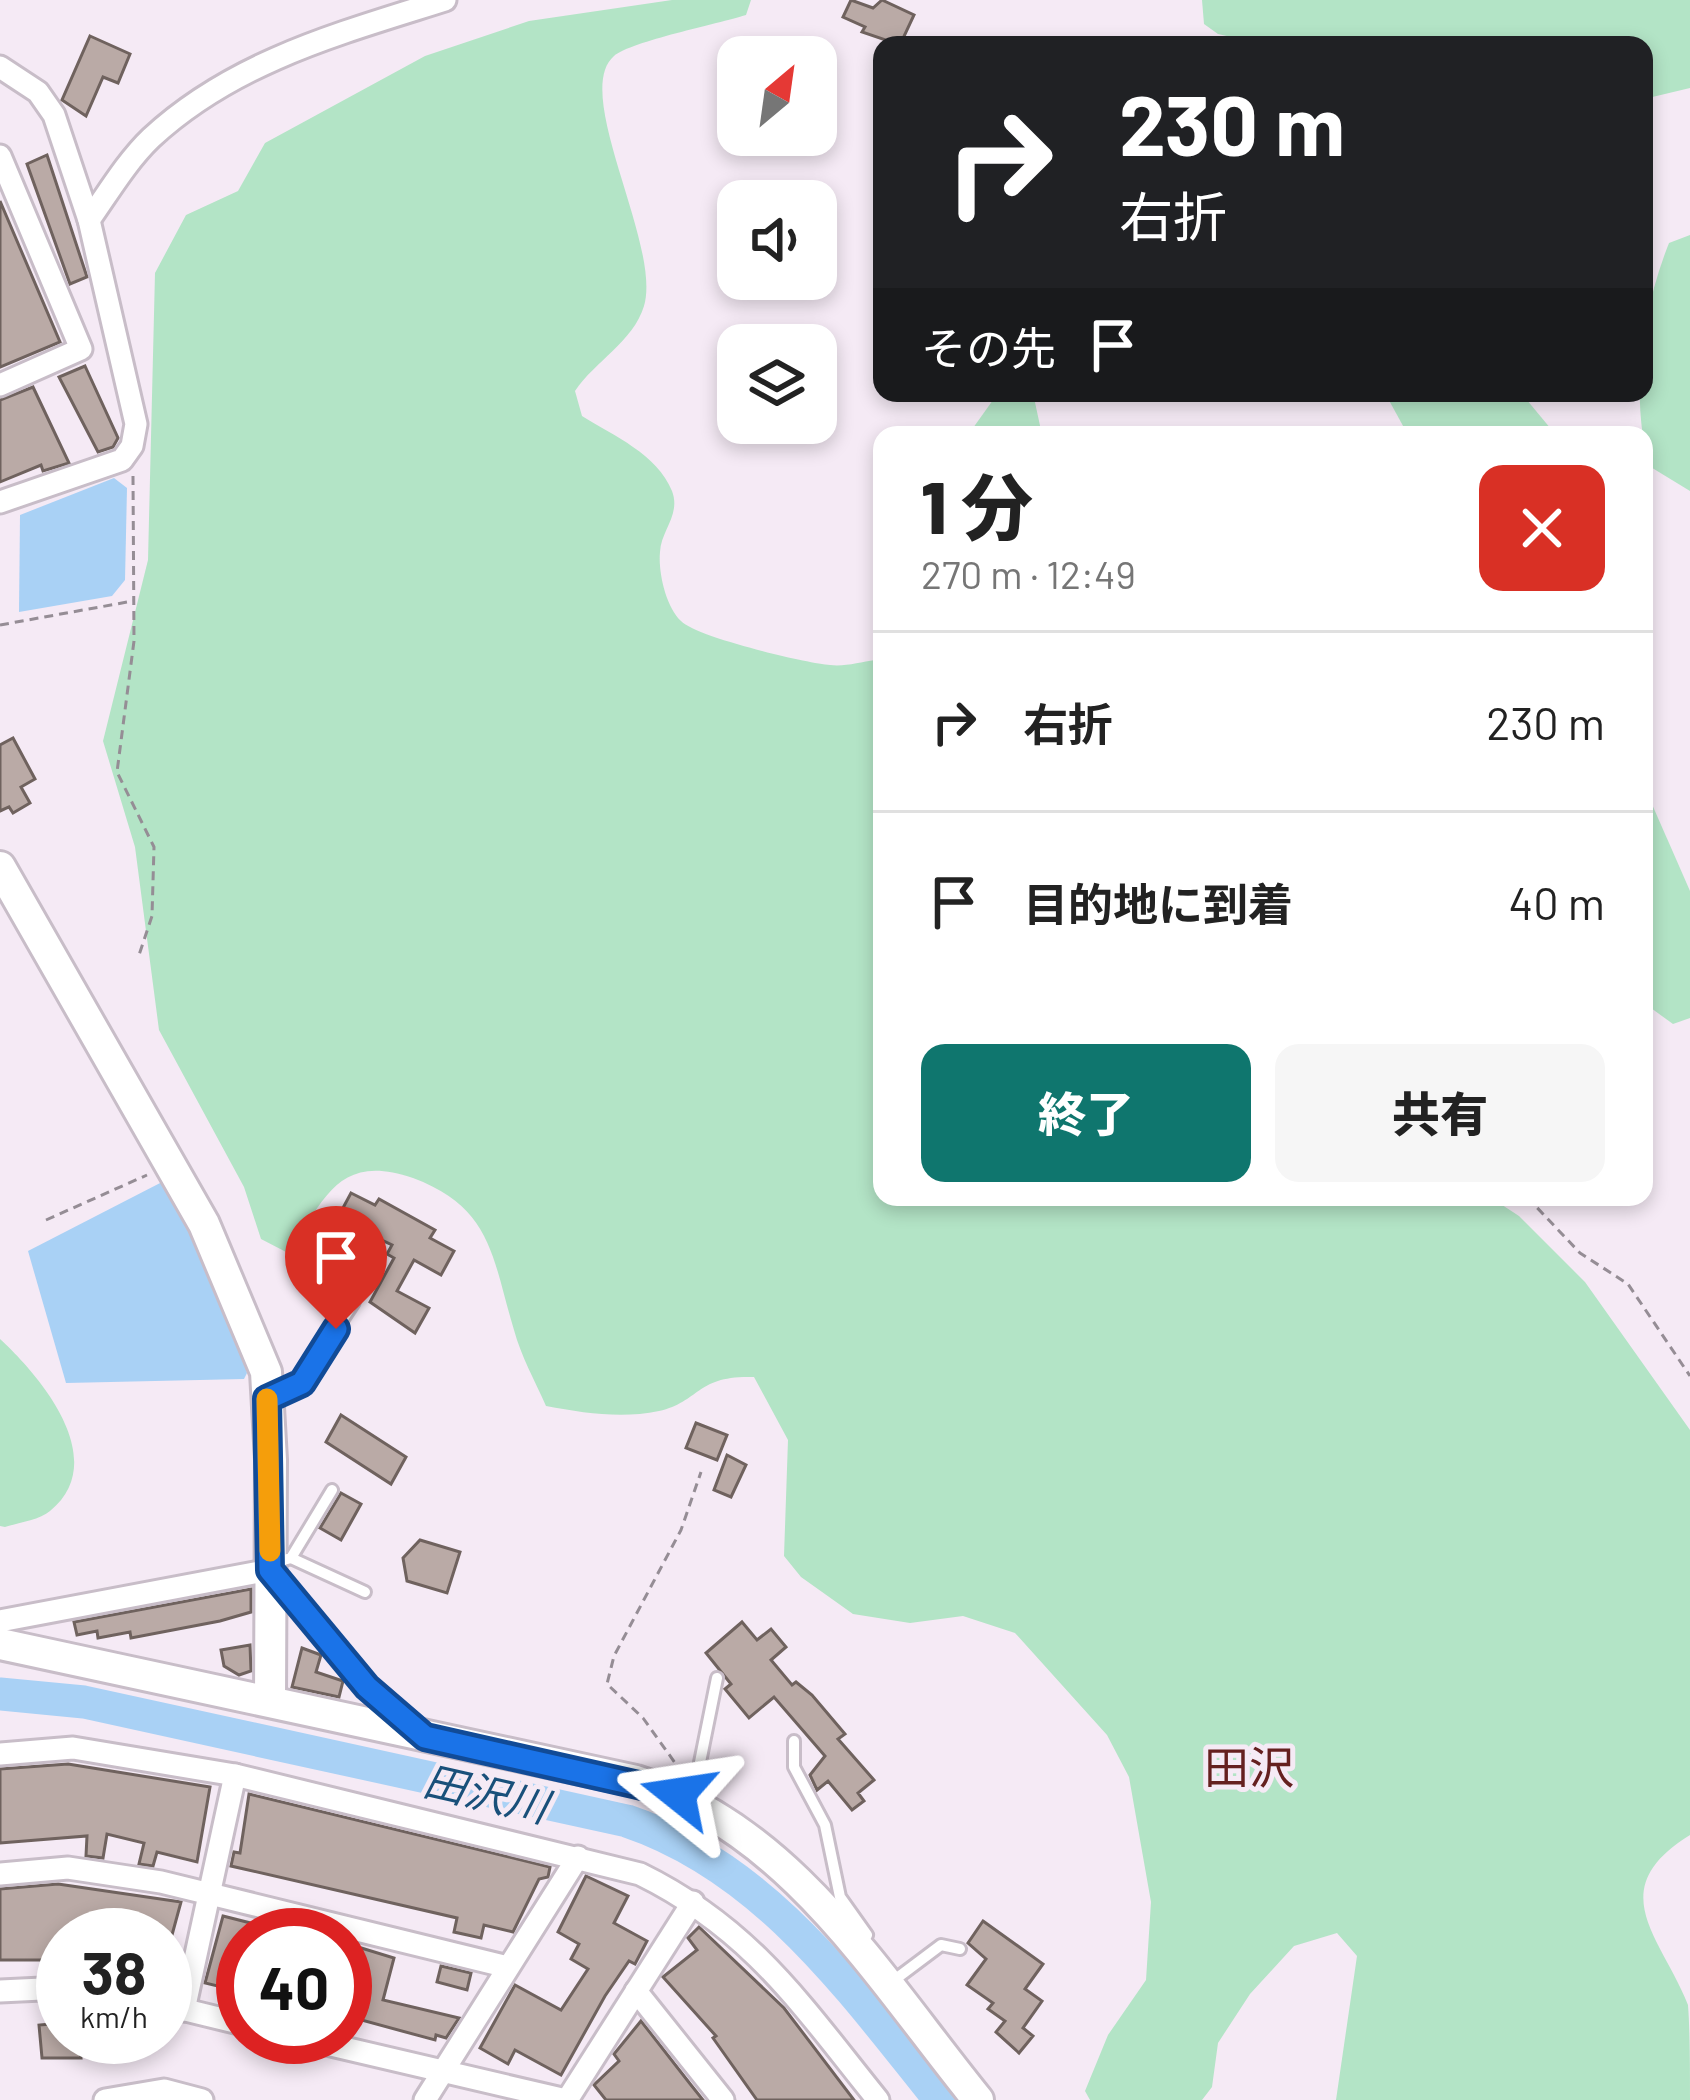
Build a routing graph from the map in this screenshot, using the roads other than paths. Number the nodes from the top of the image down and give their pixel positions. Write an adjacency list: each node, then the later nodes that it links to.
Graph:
1 (445, 0): 4 (street)
2 (0, 68): 4 (street)
3 (0, 156): 5 (street)
4 (89, 220): 6 (street)
5 (0, 385)
6 (0, 502)
7 (0, 868): 9 (street)
8 (354, 1302): 9 (lane)
9 (267, 1399): 11 (street)
10 (332, 1490): 11 (lane)
11 (277, 1564): 12 (lane); 13 (street); 16 (street); 17 (street)
12 (365, 1592)
13 (0, 1621)
14 (0, 1644): 16 (street)
15 (717, 1678): 21 (lane)
16 (270, 1701): 17 (street)
17 (425, 1737): 21 (street)
18 (794, 1741): 28 (lane)
19 (0, 1754): 20 (street)
20 (235, 1775): 22 (street); 24 (street)
21 (688, 1799): 28 (street)
22 (578, 1857): 25 (street); 29 (street)
23 (0, 1874): 24 (street)
24 (208, 1895): 26 (street); 29 (street)
25 (693, 1902): 33 (street); 41 (street)
26 (192, 1949)
27 (959, 1949): 30 (lane)
28 (857, 1951): 30 (street)
29 (508, 1967): 35 (street)
30 (886, 1987): 42 (street)
31 (36, 1989): 32 (street)
32 (0, 1991)
33 (636, 1991): 39 (street); 40 (street)
34 (372, 2055): 35 (street)
35 (440, 2072): 38 (street); 39 (street)
36 (105, 2100): 37 (street)
37 (202, 2100)
38 (425, 2100)
39 (567, 2100)
40 (723, 2100)
41 (878, 2100)
42 (978, 2100)

